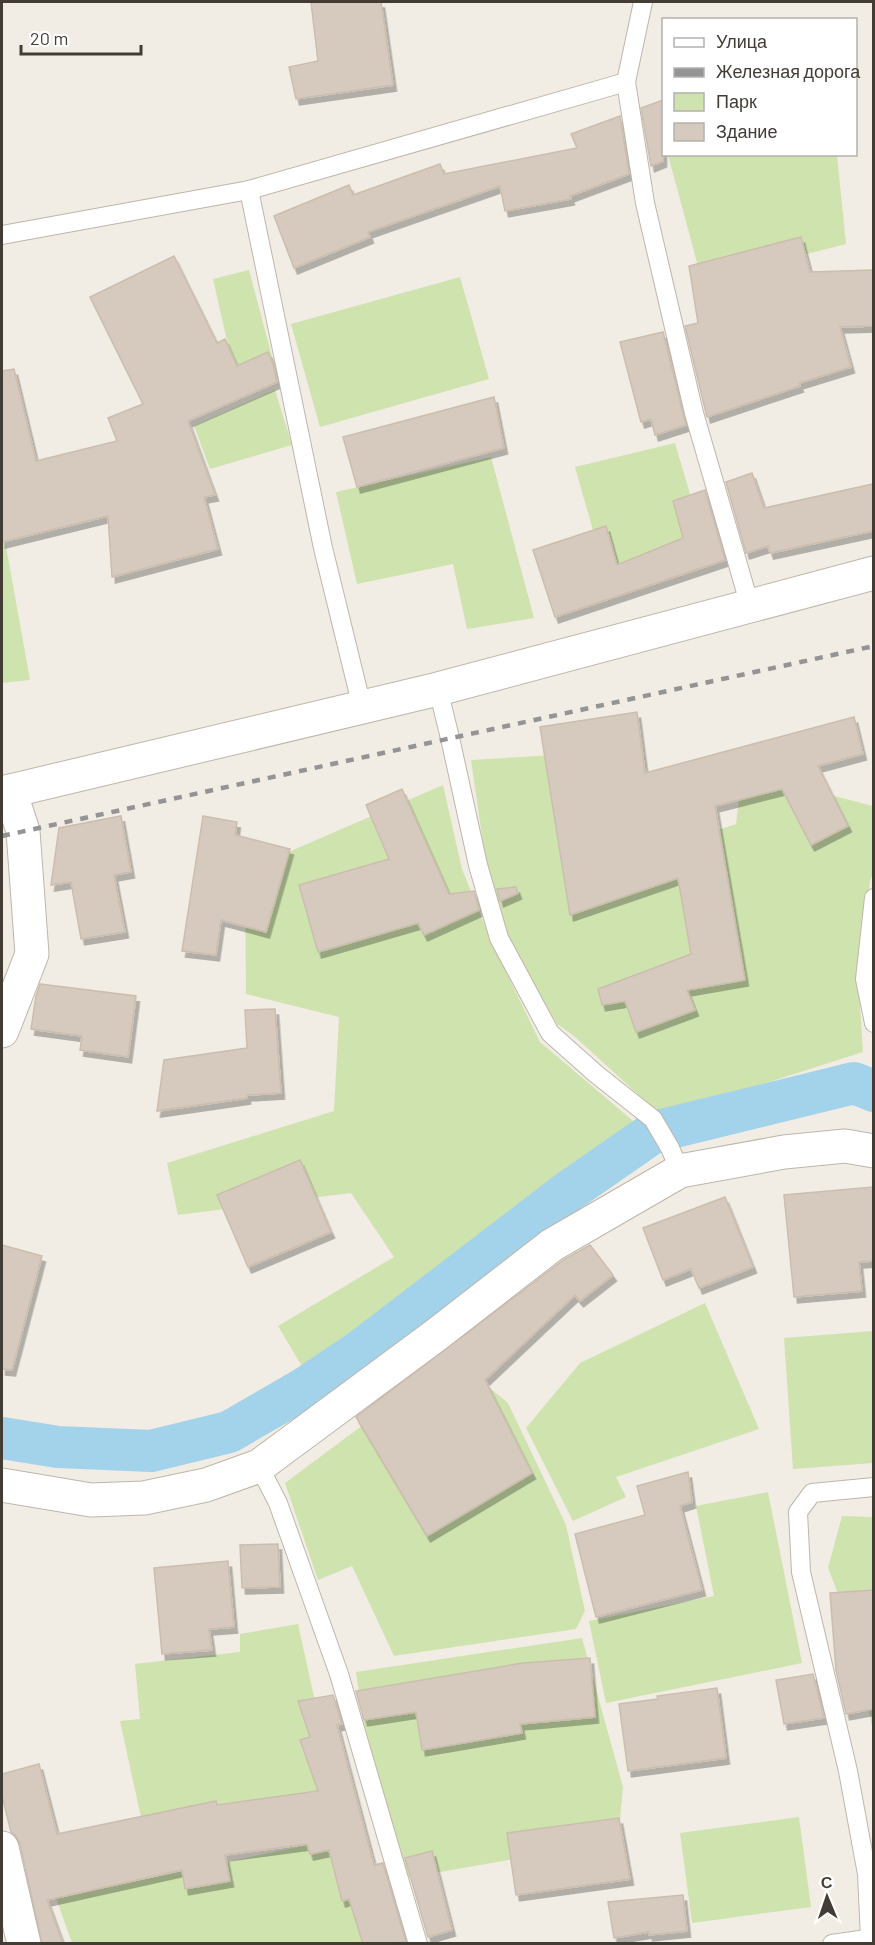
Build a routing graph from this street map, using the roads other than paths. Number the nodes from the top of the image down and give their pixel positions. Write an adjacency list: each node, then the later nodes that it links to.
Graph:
1 (643, 2): 2 (lane)
2 (626, 82): 3 (lane); 6 (lane)
3 (249, 190): 4 (lane); 8 (lane)
4 (2, 235)
5 (873, 573): 6 (street)
6 (750, 606): 7 (street)
7 (438, 689): 8 (street); 14 (lane)
8 (362, 707): 9 (street)
9 (6, 792): 12 (street)
10 (873, 898): 11 (lane)
11 (873, 1023)
12 (2, 1030)
13 (873, 1151): 14 (street)
14 (675, 1159): 15 (street)
15 (259, 1466): 16 (street); 21 (lane)
16 (2, 1485)
17 (873, 1487): 19 (lane)
18 (2, 1848): 20 (street)
19 (872, 1939): 22 (lane)
20 (24, 1944)
21 (418, 1944)
22 (832, 1944)

